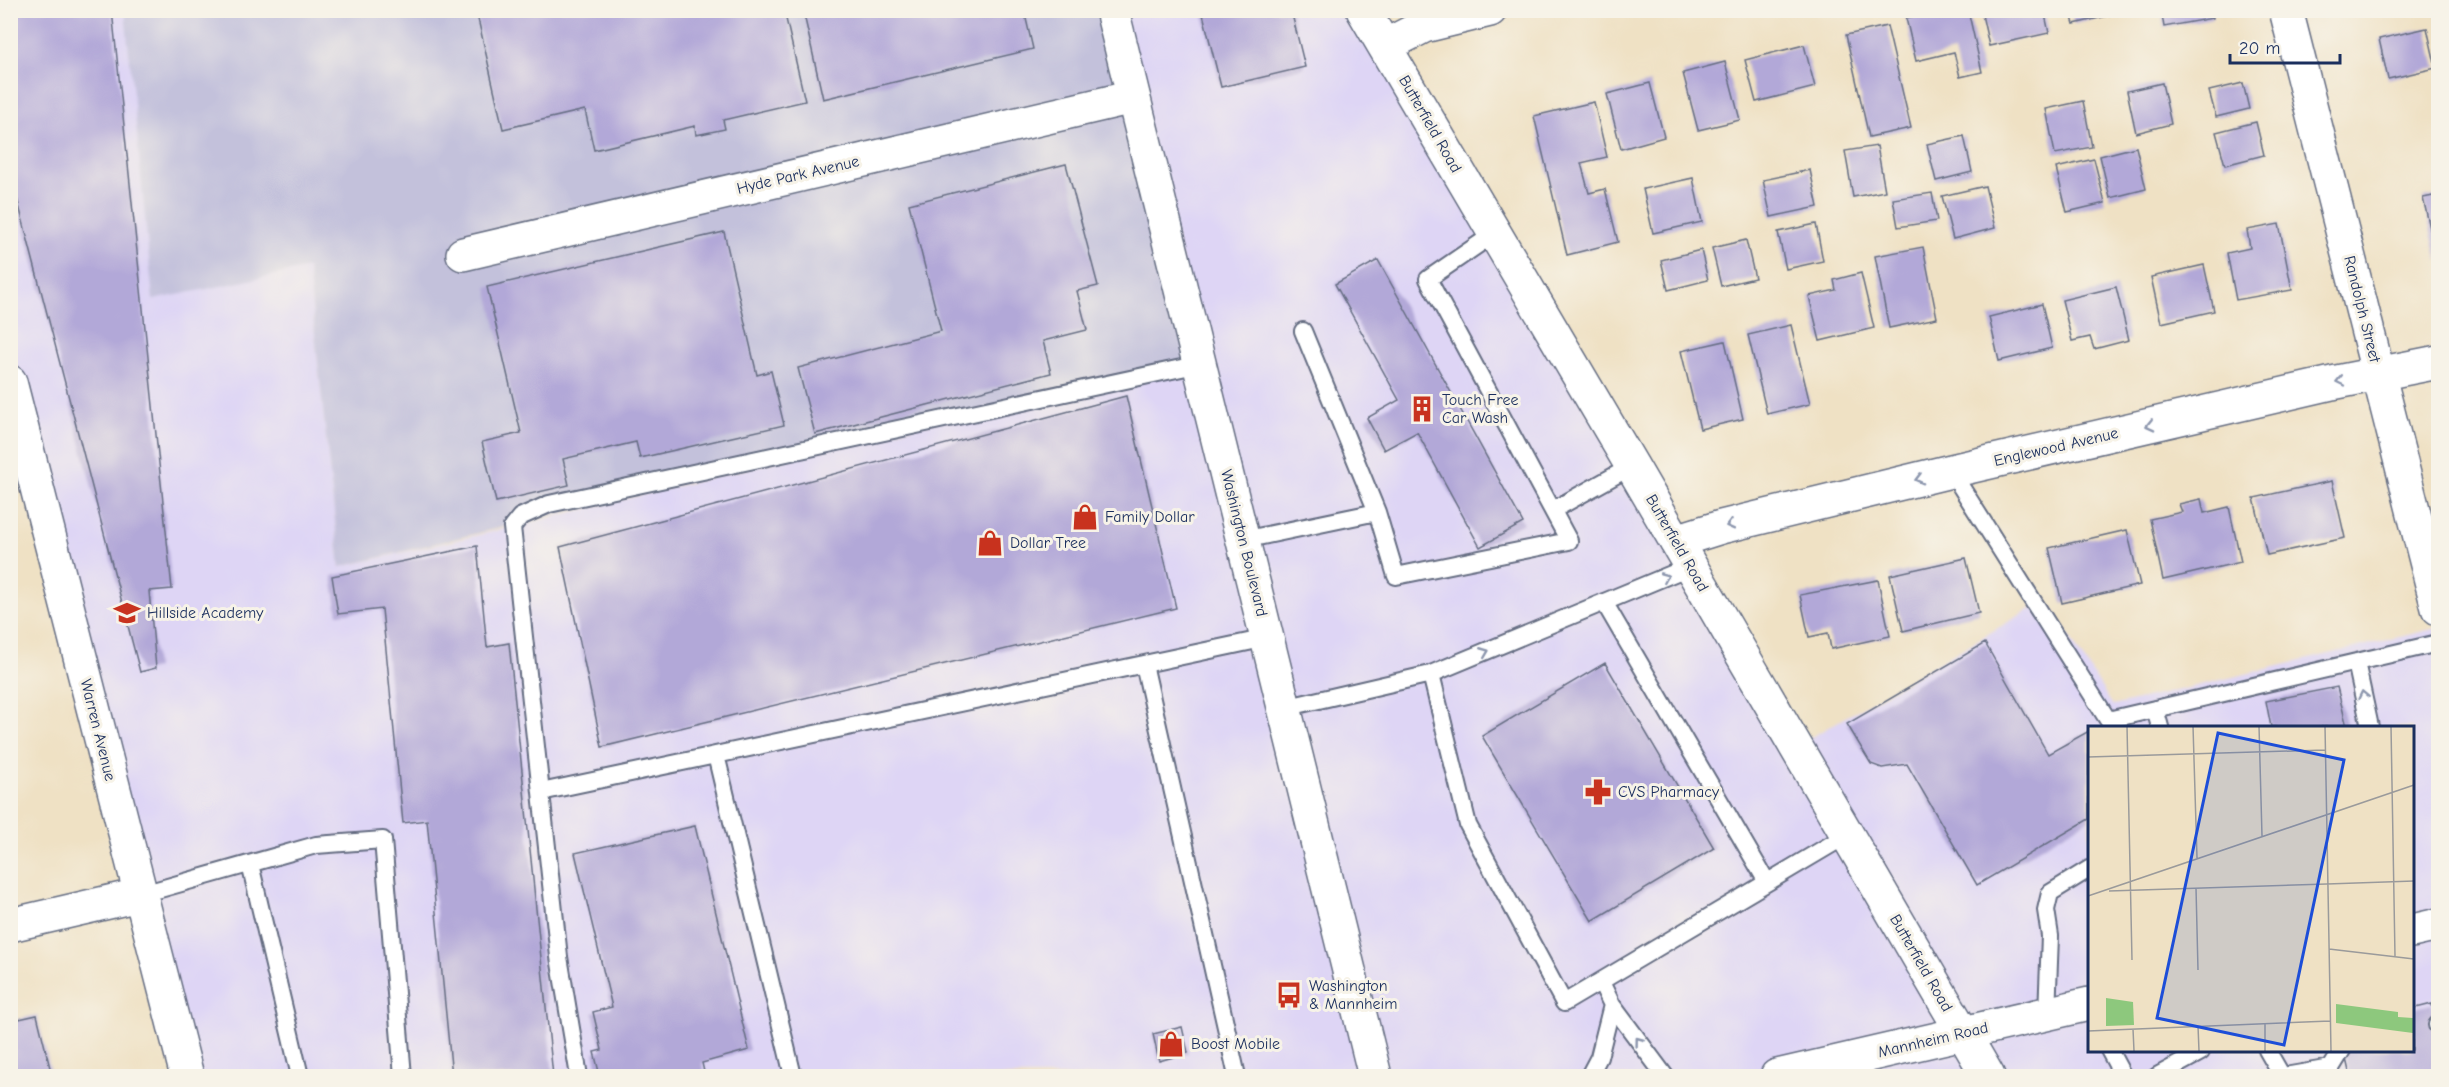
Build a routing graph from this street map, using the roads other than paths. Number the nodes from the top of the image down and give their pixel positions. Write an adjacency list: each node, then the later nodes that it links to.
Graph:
1 (1112, 10): 6 (street, Washington Boulevard)
2 (1363, 10): 5 (street, Butterfield Road)
3 (1490, 10): 5 (street)
4 (2286, 10): 12 (street, Randolph Street)
5 (1385, 46): 7 (street, Butterfield Road)
6 (1133, 97): 8 (street, Hyde Park Avenue); 11 (street, Washington Boulevard)
7 (1495, 233): 14 (street, Butterfield Road); 16 (lane)
8 (463, 254)
9 (1303, 331): 17 (lane)
10 (2439, 362): 12 (street, Englewood Avenue)
11 (1200, 364): 18 (street, Washington Boulevard); 32 (lane)
12 (2378, 373): 15 (street, Englewood Avenue, one-way to 15); 21 (street, Randolph Street)
13 (10, 382): 37 (street, Warren Avenue)
14 (1632, 466): 16 (lane); 19 (street, Butterfield Road)
15 (1951, 471): 19 (street, Englewood Avenue, one-way to 19); 28 (lane)
16 (1553, 510): 17 (lane)
17 (1377, 512): 18 (lane)
18 (1243, 540): 22 (street, Washington Boulevard)
19 (1684, 554): 20 (lane, one-way to 19); 33 (street, Butterfield Road)
20 (1604, 602): 26 (lane, one-way to 20); 36 (lane)
21 (2439, 608)
22 (1267, 638): 25 (lane); 27 (street, Washington Boulevard)
23 (2439, 643): 24 (lane)
24 (2356, 662): 28 (lane); 30 (lane, one-way to 24)
25 (1144, 664): 31 (lane); 57 (lane)
26 (1431, 674): 27 (lane); 41 (lane)
27 (1284, 708): 58 (street, Washington Boulevard)
28 (2155, 709): 29 (lane)
29 (2160, 726)
30 (2370, 726)
31 (716, 755): 32 (lane); 56 (lane)
32 (541, 792): 55 (lane)
33 (1847, 834): 36 (lane); 45 (street, Butterfield Road)
34 (250, 864): 37 (lane); 53 (lane); 54 (lane)
35 (2088, 870): 44 (lane)
36 (1767, 882): 41 (lane)
37 (140, 895): 38 (street); 52 (street, Warren Avenue)
38 (10, 925)
39 (2439, 925): 40 (street)
40 (2413, 931)
41 (1601, 982): 42 (lane)
42 (1612, 1005): 59 (lane); 60 (lane, one-way to 42)
43 (2088, 1007): 44 (street, Mannheim Road)
44 (2047, 1014): 45 (street, Mannheim Road)
45 (1962, 1033): 51 (street, Mannheim Road); 61 (street, Butterfield Road)
46 (2110, 1051): 62 (lane)
47 (2200, 1051): 63 (lane)
48 (2268, 1051): 64 (lane)
49 (2342, 1051): 50 (lane)
50 (2335, 1072): 64 (lane)
51 (1791, 1075)
52 (187, 1077)
53 (300, 1077)
54 (404, 1077)
55 (579, 1077)
56 (793, 1077)
57 (1237, 1077)
58 (1375, 1077)
59 (1589, 1077)
60 (1665, 1077)
61 (1988, 1077)
62 (2123, 1077)
63 (2157, 1077)
64 (2284, 1077)

